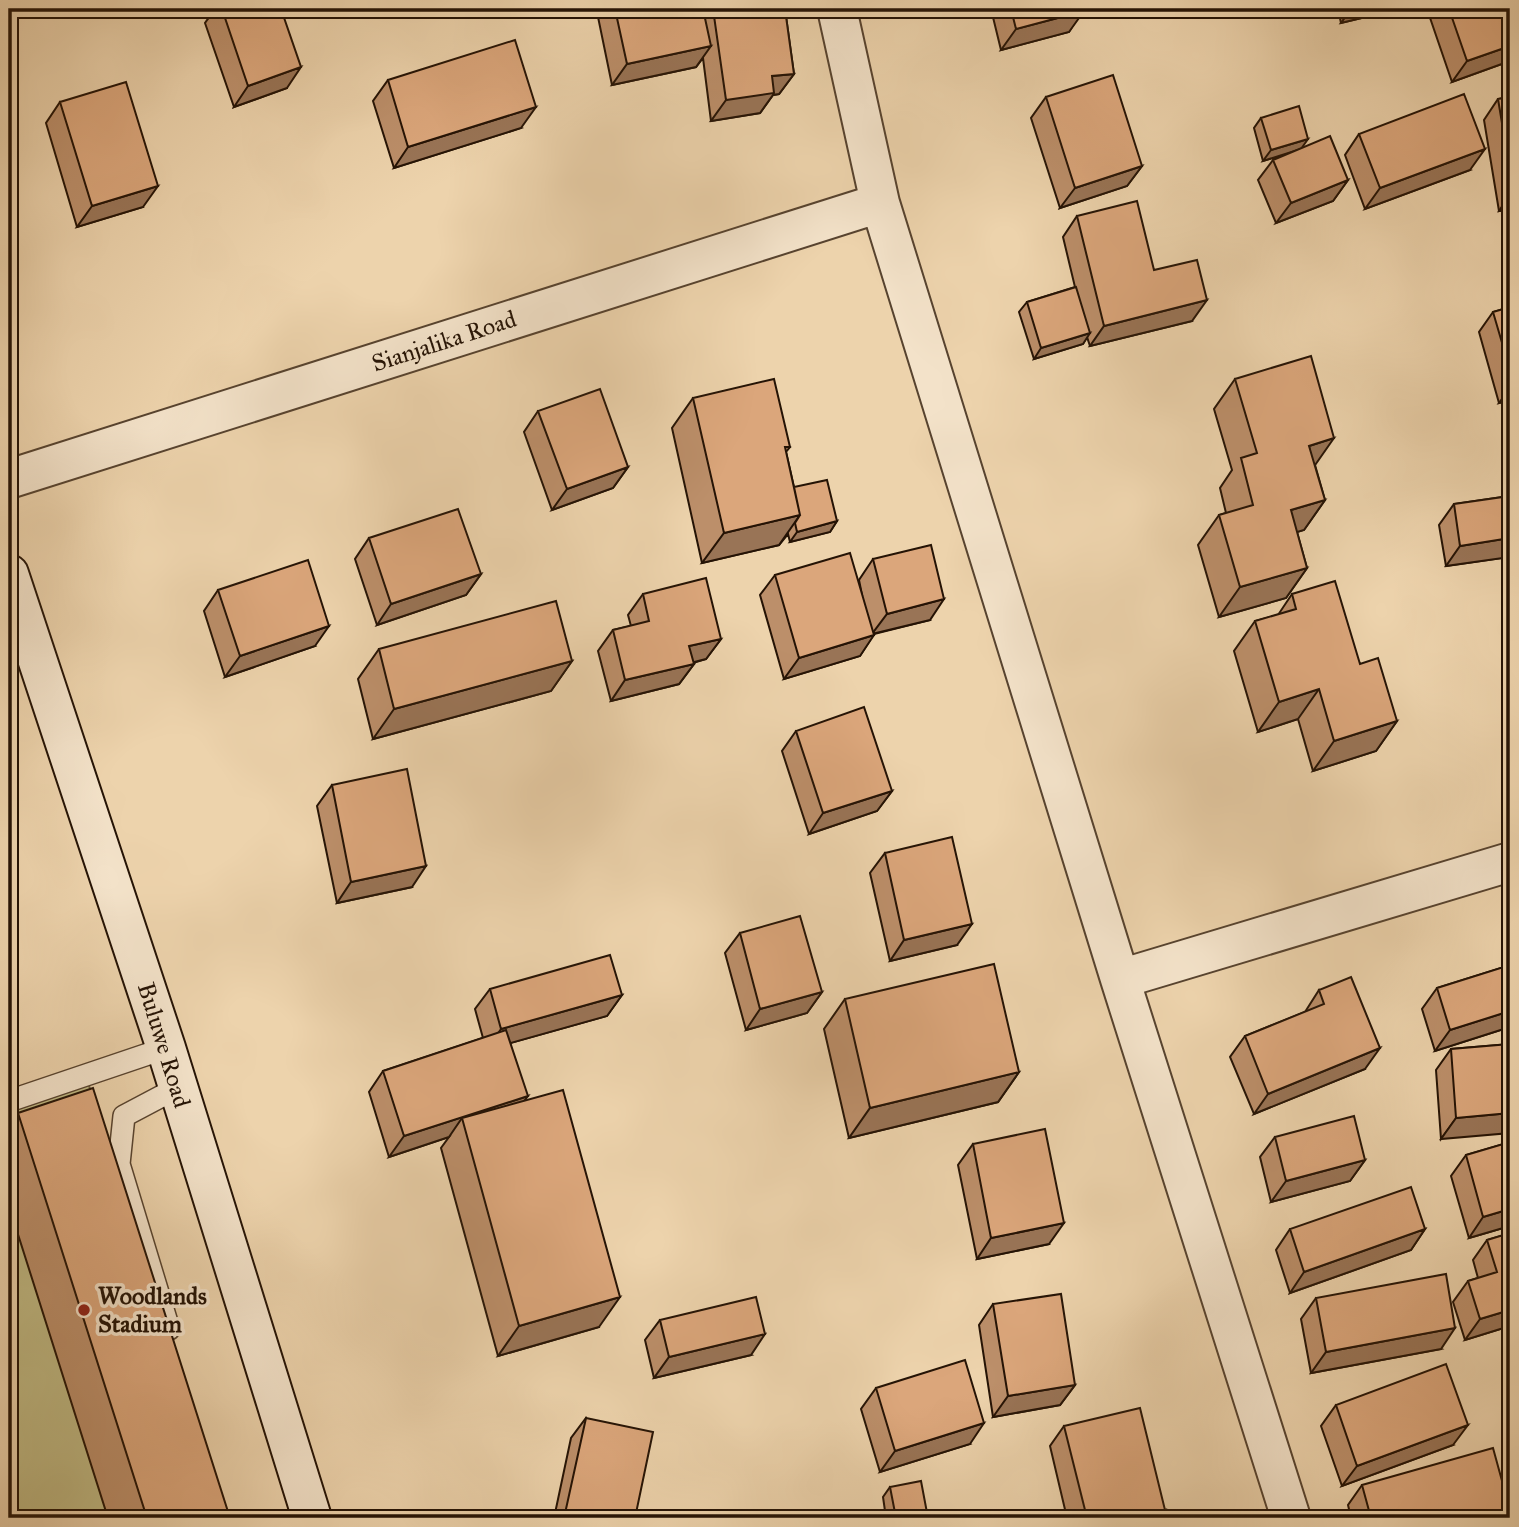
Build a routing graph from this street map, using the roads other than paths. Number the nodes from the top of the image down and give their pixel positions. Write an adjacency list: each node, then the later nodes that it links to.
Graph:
1 (837, 9): 2 (street)
2 (880, 204): 3 (street, Sianjalika Road); 6 (street)
3 (9, 480)
4 (9, 574): 7 (street, Buluwe Road)
5 (1510, 862): 6 (street)
6 (1120, 979): 12 (street)
7 (166, 1048): 8 (street, Buluwe Road); 9 (lane)
8 (177, 1088): 10 (lane); 11 (street, Buluwe Road)
9 (9, 1101)
10 (174, 1348)
11 (312, 1518)
12 (1291, 1518)

